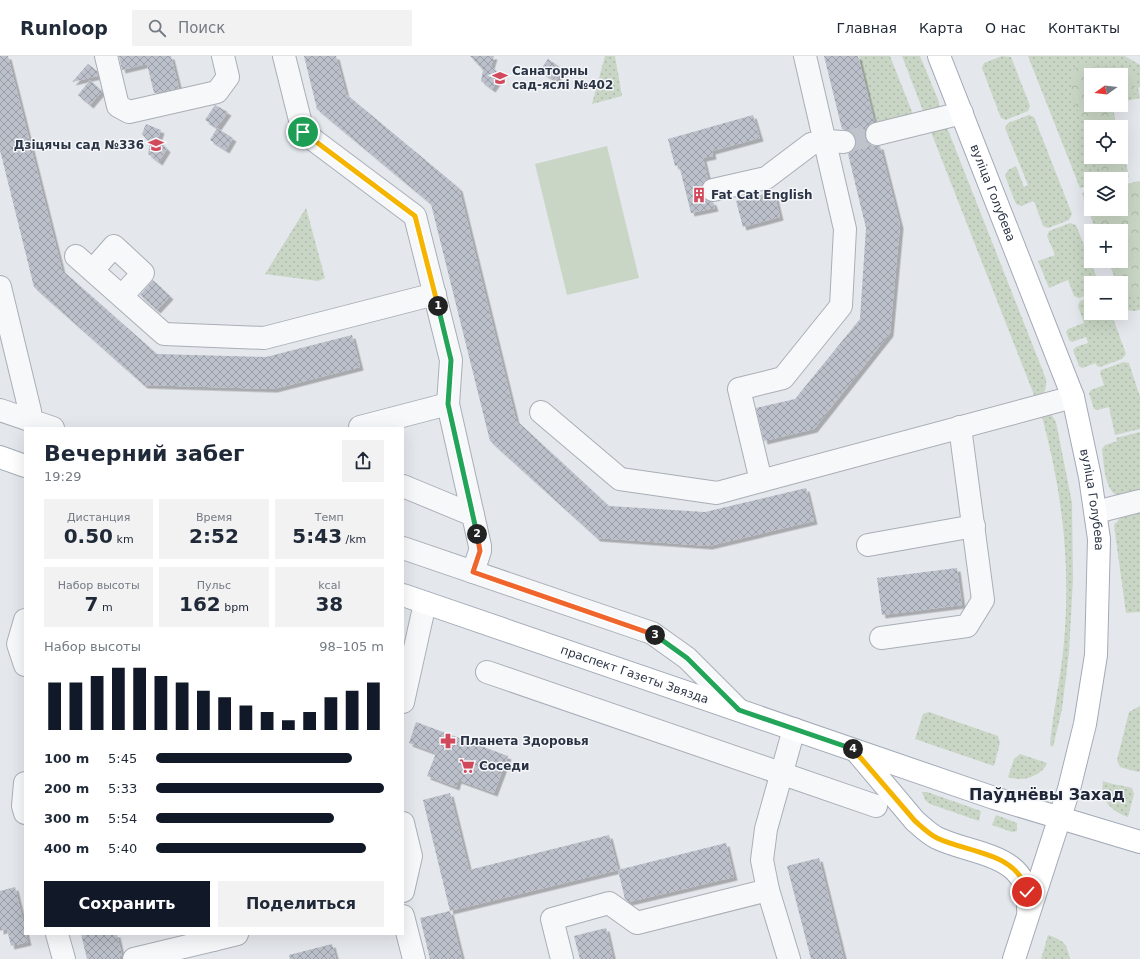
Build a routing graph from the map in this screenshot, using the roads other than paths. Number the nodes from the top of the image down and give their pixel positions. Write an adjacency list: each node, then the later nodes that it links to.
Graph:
1 (106, 56): 2 (lane)
2 (223, 56)
3 (284, 56): 13 (lane)
4 (805, 56): 8 (lane)
5 (939, 56): 6 (main road, вуліца Голубева)
6 (962, 113): 7 (lane); 16 (main road, вуліца Голубева)
7 (877, 134)
8 (835, 141): 9 (lane); 26 (lane)
9 (713, 190)
10 (76, 256): 11 (lane)
11 (93, 270): 14 (lane); 14 (lane)
12 (0, 287): 15 (lane)
13 (435, 294): 14 (lane); 17 (lane)
14 (122, 296)
15 (9, 356): 20 (lane)
16 (1073, 397): 23 (lane); 29 (main road, вуліца Голубева)
17 (448, 404): 22 (lane); 30 (lane)
18 (0, 410): 20 (lane)
19 (541, 412): 26 (lane)
20 (27, 419): 21 (lane)
21 (51, 427)
22 (360, 427)
23 (960, 427): 26 (lane); 31 (lane)
24 (0, 458): 25 (main road)
25 (24, 466)
26 (761, 481)
27 (404, 486): 30 (lane)
28 (1140, 501): 29 (lane)
29 (1096, 512): 50 (main road, вуліца Голубева)
30 (473, 515): 34 (lane)
31 (974, 526): 32 (lane); 38 (lane)
32 (868, 545)
33 (404, 548): 34 (lane)
34 (478, 574): 43 (lane)
35 (404, 595): 36 (main road, праспект Газеты Звязда)
36 (425, 603): 42 (lane); 43 (main road, праспект Газеты Звязда)
37 (24, 622): 39 (lane)
38 (881, 638)
39 (9, 646): 40 (lane)
40 (24, 664)
41 (487, 672): 46 (lane)
42 (404, 698)
43 (739, 710): 44 (main road, праспект Газеты Звязда)
44 (794, 729): 45 (main road, праспект Газеты Звязда); 46 (lane)
45 (855, 750): 50 (main road, праспект Газеты Звязда); 55 (main road)
46 (782, 774): 48 (lane); 54 (lane)
47 (24, 794): 49 (lane)
48 (876, 806)
49 (24, 809)
50 (1061, 817): 52 (main road, праспект Газеты Звязда); 55 (main road, вуліца Голубева)
51 (404, 828): 53 (lane)
52 (1140, 842)
53 (404, 886)
54 (768, 890): 63 (lane); 64 (lane)
55 (1027, 918): 65 (main road, вуліца Голубева)
56 (404, 920): 62 (lane)
57 (57, 935): 60 (lane)
58 (229, 935): 59 (lane)
59 (212, 937): 61 (lane)
60 (64, 959)
61 (134, 959)
62 (414, 959)
63 (562, 959)
64 (789, 959)
65 (1014, 959)

